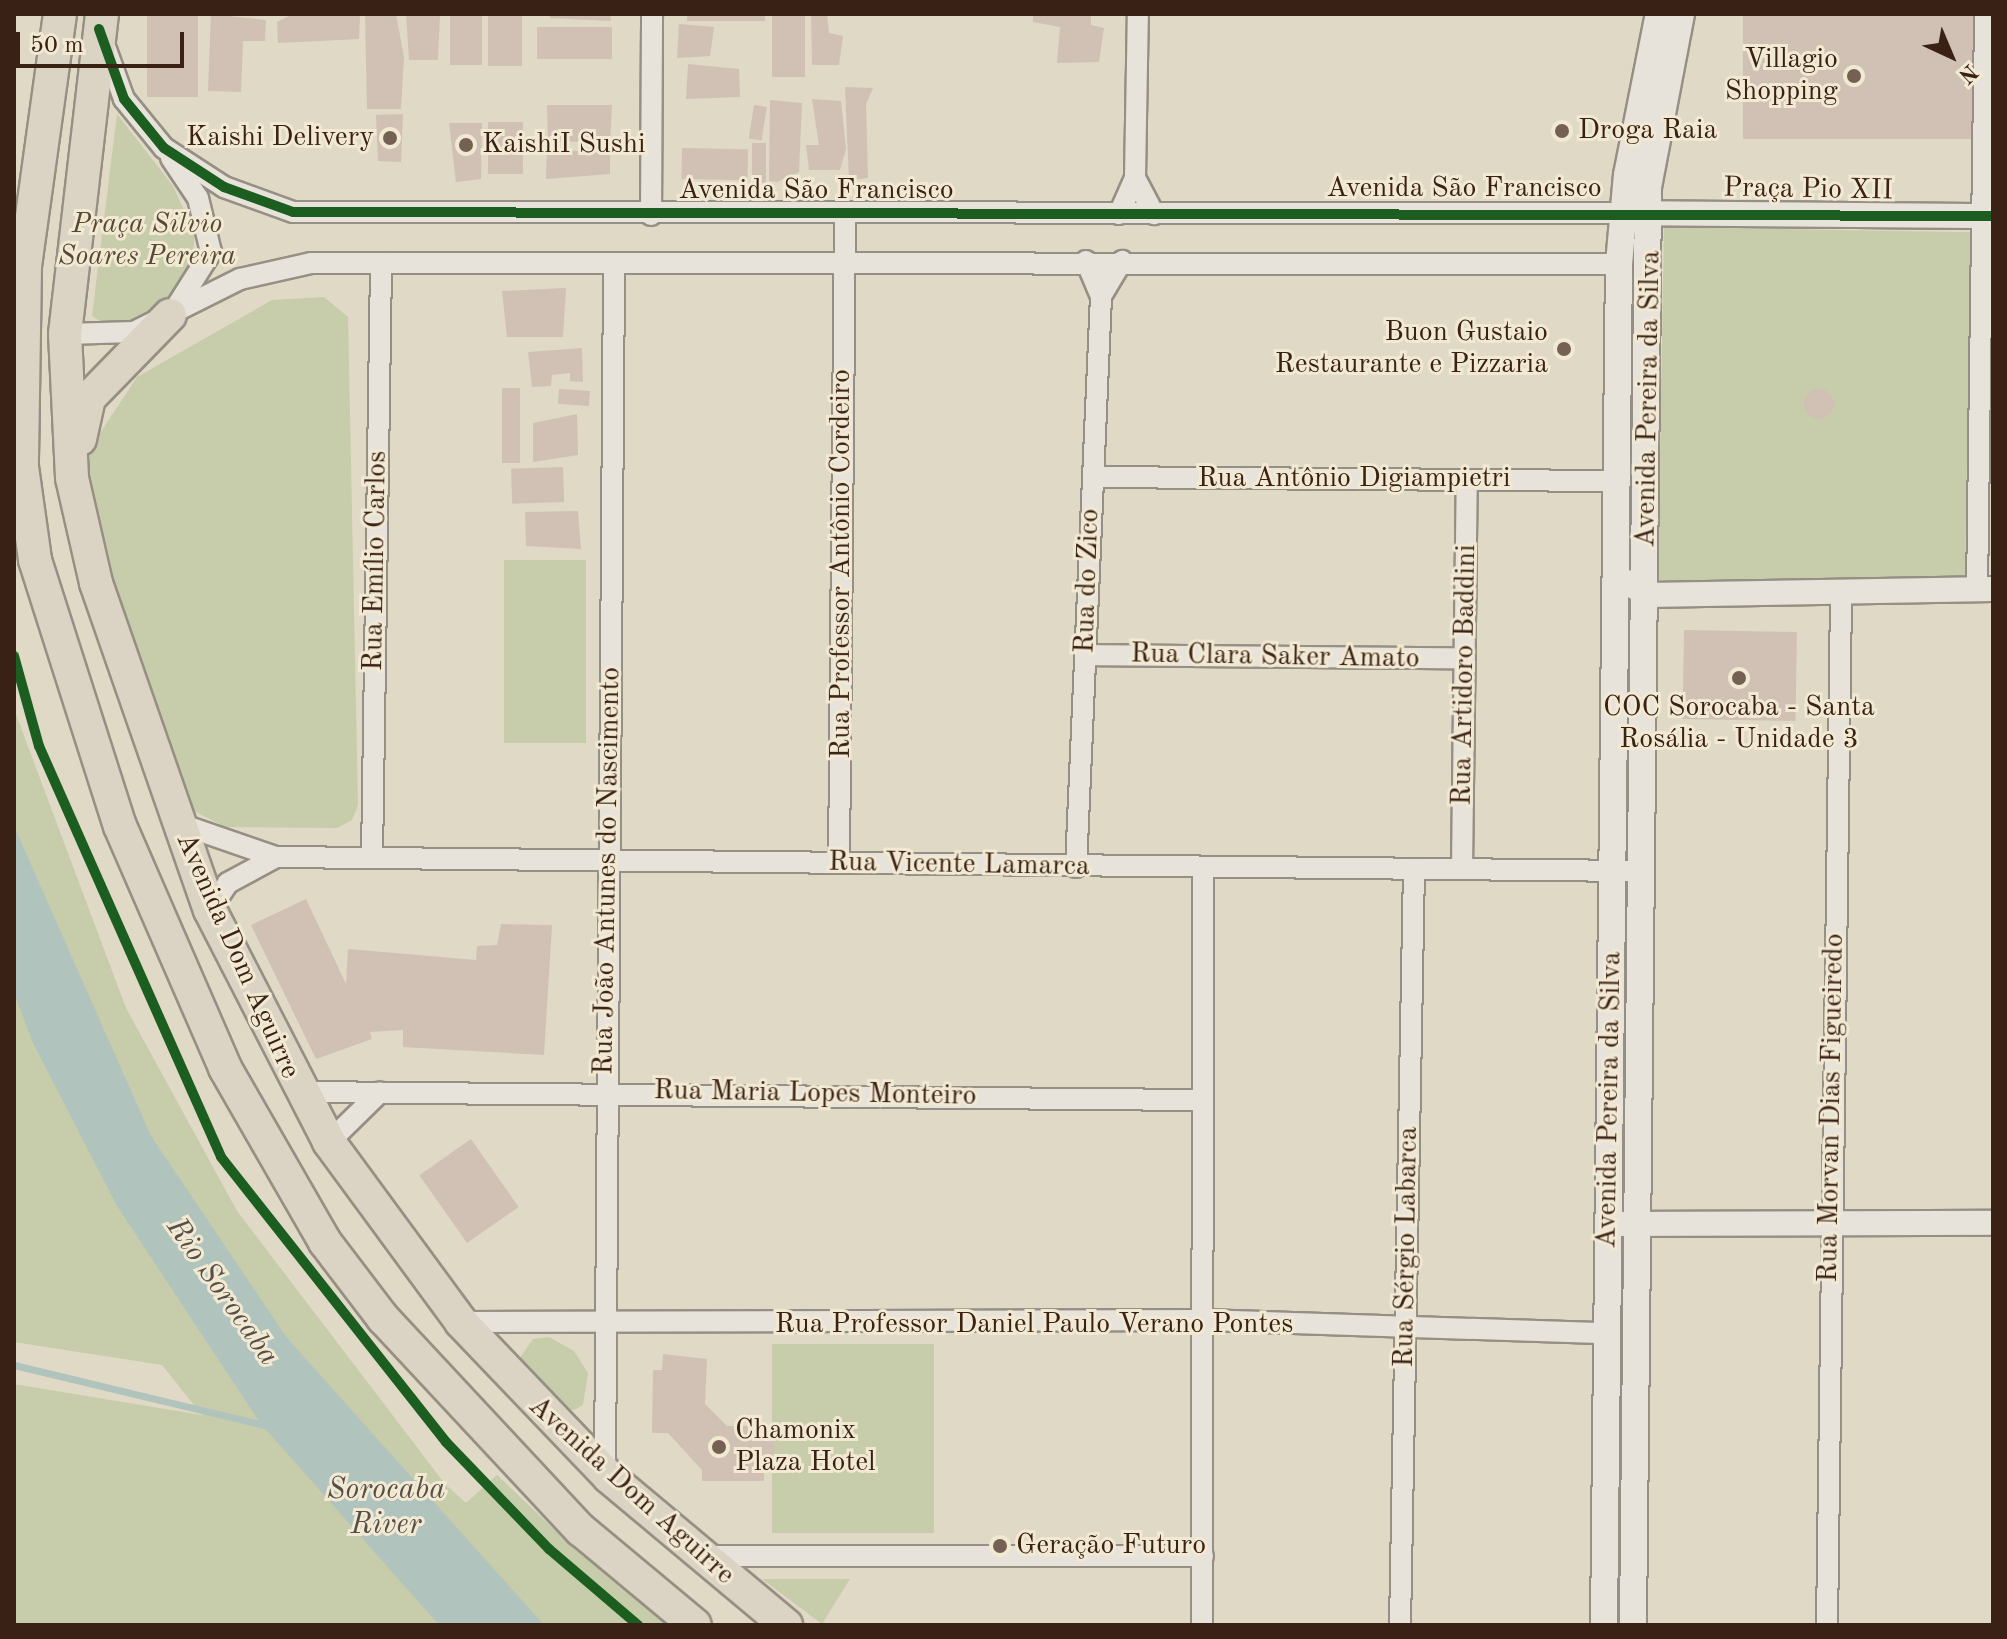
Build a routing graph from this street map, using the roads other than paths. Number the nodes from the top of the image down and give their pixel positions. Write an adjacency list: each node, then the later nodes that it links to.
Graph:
1 (60, 14): 23 (highway, Avenida Dom Aguirre)
2 (652, 14): 14 (street)
3 (1138, 14): 9 (street)
4 (1659, 14): 11 (main road, Avenida Pereira da Silva)
5 (1681, 14): 10 (main road, Avenida Pereira da Silva)
6 (1985, 14): 16 (street)
7 (100, 22): 8 (street, Avenida São Francisco); 26 (highway, Avenida Dom Aguirre)
8 (164, 148): 14 (street, Avenida São Francisco); 25 (street)
9 (1135, 178): 12 (street); 13 (street)
10 (1651, 212): 11 (street, Praça Pio XII); 16 (street, Praça Pio XII); 34 (main road, Avenida Pereira da Silva)
11 (1622, 213): 13 (street, Avenida São Francisco); 21 (main road, Avenida Pereira da Silva)
12 (1119, 214): 13 (street, Avenida São Francisco); 15 (street, Avenida São Francisco)
13 (1154, 214)
14 (651, 215): 15 (street, Avenida São Francisco)
15 (845, 215): 22 (street, Avenida São Francisco)
16 (1988, 216): 32 (street)
17 (1086, 261): 18 (street); 22 (street); 24 (street, Rua do Zico)
18 (1122, 261): 21 (street); 24 (street, Rua do Zico)
19 (381, 263): 20 (street); 25 (street); 39 (street, Rua Emílio Carlos)
20 (614, 263): 22 (street); 40 (street, Rua João Antunes do Nascimento)
21 (1619, 264): 30 (main road, Avenida Pereira da Silva)
22 (844, 265): 41 (street, Rua Professor Antônio Cordeiro)
23 (25, 267): 26 (highway); 66 (highway, Avenida Dom Aguirre)
24 (1101, 296): 27 (street, Rua do Zico)
25 (170, 315): 26 (street); 28 (highway)
26 (65, 334): 28 (highway, Avenida Dom Aguirre)
27 (1093, 477): 29 (street, Rua Antônio Digiampietri); 35 (street, Rua do Zico)
28 (72, 478): 37 (highway, Avenida Dom Aguirre)
29 (1467, 480): 30 (street, Rua Antônio Digiampietri); 36 (street, Rua Artidoro Baddini)
30 (1614, 481): 31 (main road, Avenida Pereira da Silva)
31 (1614, 575): 34 (street, Avenida Pereira da Silva); 46 (main road, Avenida Pereira da Silva)
32 (1988, 591): 33 (street)
33 (1841, 592): 34 (street); 54 (street, Rua Morvan Dias Figueiredo)
34 (1647, 595): 47 (main road, Avenida Pereira da Silva)
35 (1085, 655): 36 (street, Rua Clara Saker Amato); 42 (street, Rua do Zico)
36 (1465, 658): 44 (street, Rua Artidoro Baddini)
37 (177, 823): 38 (street, Rua Vicente Lamarca); 48 (highway, Avenida Dom Aguirre)
38 (276, 857): 39 (street, Rua Vicente Lamarca); 48 (street, Rua Vicente Lamarca)
39 (372, 858): 40 (street, Rua Vicente Lamarca)
40 (608, 863): 41 (street, Rua Vicente Lamarca); 49 (street, Rua João Antunes do Nascimento)
41 (839, 863): 42 (street, Rua Vicente Lamarca)
42 (1076, 867): 43 (street, Rua Vicente Lamarca)
43 (1203, 867): 45 (street, Rua Vicente Lamarca); 52 (street)
44 (1462, 869): 45 (street, Rua Vicente Lamarca); 46 (street, Rua Vicente Lamarca)
45 (1414, 870): 61 (street, Rua Sérgio Labarca)
46 (1613, 871): 47 (street, Rua Vicente Lamarca); 57 (main road, Avenida Pereira da Silva)
47 (1642, 871): 55 (main road, Avenida Pereira da Silva)
48 (210, 910): 50 (highway, Avenida Dom Aguirre)
49 (606, 1091): 51 (street, Rua Maria Lopes Monteiro); 52 (street, Rua Maria Lopes Monteiro); 60 (street, Rua João Antunes do Nascimento)
50 (299, 1092): 51 (street, Rua Maria Lopes Monteiro); 53 (highway, Avenida Dom Aguirre)
51 (380, 1092): 53 (street)
52 (1203, 1100): 58 (street)
53 (329, 1142): 59 (highway, Avenida Dom Aguirre)
54 (1829, 1220): 55 (street); 56 (street); 72 (street, Rua Morvan Dias Figueiredo)
55 (1638, 1221): 57 (street); 71 (main road, Avenida Pereira da Silva)
56 (1993, 1223)
57 (1609, 1226): 62 (main road, Avenida Pereira da Silva)
58 (1204, 1320): 60 (street, Rua Professor Daniel Paulo Verano Pontes); 61 (street, Rua Professor Daniel Paulo Verano Pontes); 65 (street)
59 (461, 1322): 60 (street, Rua Professor Daniel Paulo Verano Pontes); 63 (highway, Avenida Dom Aguirre)
60 (602, 1324): 63 (street, Rua João Antunes do Nascimento)
61 (1405, 1331): 62 (street, Rua Professor Daniel Paulo Verano Pontes); 69 (street, Rua Sérgio Labarca)
62 (1606, 1333): 70 (main road, Avenida Pereira da Silva)
63 (609, 1477): 64 (highway, Avenida Dom Aguirre)
64 (703, 1556): 65 (street); 67 (highway, Avenida Dom Aguirre)
65 (1203, 1556): 68 (street)
66 (695, 1625)
67 (786, 1625)
68 (1202, 1625)
69 (1400, 1625)
70 (1604, 1625)
71 (1633, 1625)
72 (1827, 1625)

